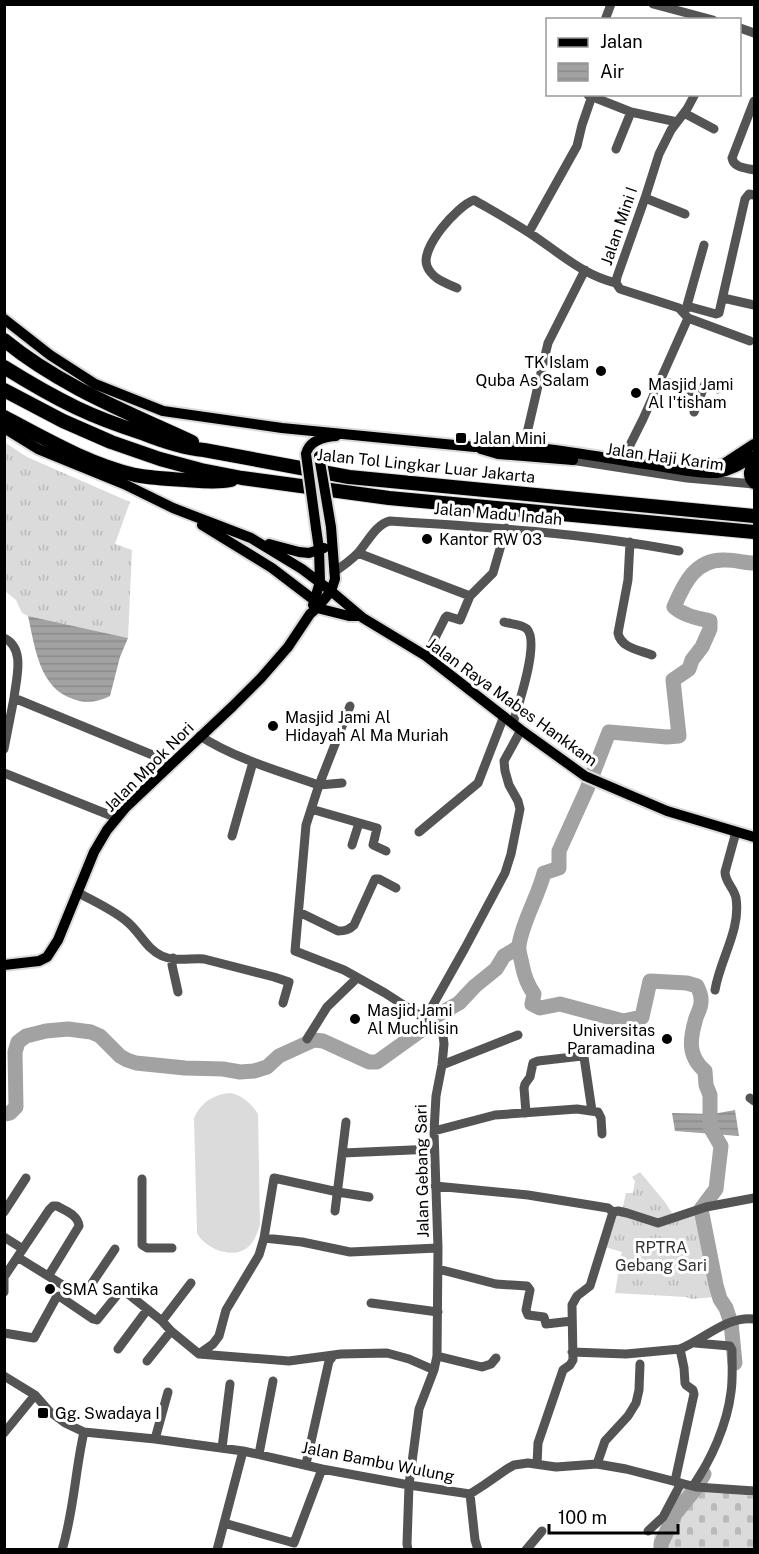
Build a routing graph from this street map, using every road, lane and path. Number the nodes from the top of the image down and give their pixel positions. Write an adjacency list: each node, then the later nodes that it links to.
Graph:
1 (653, 4): 2 (street)
2 (706, 18)
3 (589, 96): 17 (street)
4 (591, 96): 7 (street)
5 (694, 96): 8 (street, Jalan Mini I)
6 (754, 100): 10 (street)
7 (631, 112): 9 (street); 12 (street)
8 (684, 113): 9 (street, Jalan Mini I); 11 (street)
9 (677, 122): 15 (street, Jalan Mini I)
10 (751, 122): 13 (street)
11 (714, 129)
12 (616, 149)
13 (754, 170)
14 (754, 195): 22 (street)
15 (645, 198): 16 (street); 20 (street, Jalan Mini I)
16 (685, 214)
17 (529, 232): 19 (street); 21 (street)
18 (704, 245): 24 (street)
19 (585, 270): 20 (street); 40 (street)
20 (616, 283): 24 (street, Jalan Mini I)
21 (457, 288)
22 (723, 298): 23 (street); 24 (street)
23 (754, 305)
24 (686, 313): 27 (street); 29 (street)
25 (4, 320): 36 (main road)
26 (4, 340): 42 (highway)
27 (750, 340)
28 (4, 367): 42 (highway, Jalan Tol Lingkar Luar Jakarta)
29 (661, 380): 32 (street); 47 (street)
30 (718, 389): 32 (street)
31 (4, 390): 50 (highway, Jalan Tol Lingkar Luar Jakarta)
32 (701, 395): 33 (street)
33 (694, 412)
34 (4, 417): 50 (highway)
35 (4, 428): 52 (main road)
36 (282, 428): 37 (main road); 38 (main road)
37 (349, 434): 38 (main road); 41 (main road)
38 (312, 443): 58 (main road, bridge); 59 (main road, bridge)
39 (754, 444): 49 (main road)
40 (524, 446): 41 (main road); 43 (main road)
41 (475, 447): 43 (main road)
42 (204, 450): 53 (highway, Jalan Tol Lingkar Luar Jakarta)
43 (536, 453): 45 (main road); 46 (main road)
44 (754, 456): 49 (main road)
45 (605, 458): 46 (main road); 47 (main road)
46 (571, 460): 49 (street, Jalan Haji Karim)
47 (622, 461): 49 (main road)
48 (754, 463): 51 (main road)
49 (698, 475): 51 (street, Jalan Haji Karim)
50 (242, 478): 55 (highway, Jalan Tol Lingkar Luar Jakarta)
51 (754, 484)
52 (173, 508): 56 (main road); 65 (main road)
53 (754, 516)
54 (506, 528): 57 (street, Jalan Madu Indah); 61 (street, Jalan Madu Indah); 64 (street)
55 (754, 532)
56 (251, 538): 59 (main road); 63 (main road)
57 (630, 542): 60 (street, Jalan Madu Indah); 69 (street)
58 (333, 546): 59 (main road); 62 (main road)
59 (319, 549): 63 (main road)
60 (679, 550)
61 (358, 553): 62 (street, Jalan Madu Indah); 64 (street)
62 (334, 581): 63 (main road); 65 (main road, Jalan Mpok Nori); 66 (main road)
63 (320, 582): 65 (main road, Jalan Mpok Nori)
64 (470, 596): 70 (street)
65 (314, 608): 66 (main road); 74 (main road, Jalan Mpok Nori)
66 (362, 617): 70 (main road, Jalan Raya Mabes Hankkam)
67 (504, 622): 73 (street)
68 (4, 638): 71 (street)
69 (652, 655)
70 (426, 656): 73 (main road, Jalan Raya Mabes Hankkam)
71 (14, 698): 75 (street); 77 (street)
72 (350, 706): 80 (street)
73 (512, 723): 84 (street); 85 (main road, Jalan Raya Mabes Hankkam); 101 (street)
74 (200, 736): 76 (street); 77 (main road, Jalan Mpok Nori)
75 (4, 749)
76 (253, 762): 80 (street); 86 (street)
77 (170, 765): 82 (main road, Jalan Mpok Nori)
78 (4, 773): 82 (street)
79 (342, 783): 80 (street)
80 (319, 785): 81 (street)
81 (311, 809): 83 (street); 92 (street)
82 (117, 818): 91 (main road, Jalan Mpok Nori)
83 (359, 823): 88 (street); 89 (street)
84 (419, 832)
85 (736, 832): 87 (main road, Jalan Raya Mabes Hankkam); 98 (street)
86 (232, 836)
87 (754, 837)
88 (352, 845)
89 (386, 851)
90 (396, 888): 92 (street)
91 (77, 892): 95 (street); 96 (main road, Jalan Mpok Nori)
92 (299, 912): 93 (street)
93 (296, 951): 94 (street); 97 (street, Jalan Gebang Sari)
94 (285, 952)
95 (173, 958): 99 (street); 100 (street)
96 (4, 965)
97 (357, 978): 101 (street, Jalan Gebang Sari); 103 (street)
98 (715, 990)
99 (178, 992)
100 (283, 1003)
101 (425, 1019): 104 (street, Jalan Gebang Sari)
102 (518, 1035): 104 (street)
103 (307, 1039)
104 (442, 1065): 108 (street, Jalan Gebang Sari)
105 (592, 1111): 106 (street); 106 (street); 109 (street)
106 (526, 1113): 108 (street)
107 (346, 1122): 111 (street)
108 (434, 1131): 110 (street, Jalan Gebang Sari)
109 (602, 1134)
110 (434, 1149): 111 (street); 114 (street, Jalan Gebang Sari)
111 (343, 1153): 115 (street)
112 (26, 1178): 119 (street)
113 (142, 1179): 123 (street)
114 (435, 1186): 120 (street); 124 (street, Jalan Gebang Sari)
115 (338, 1192): 116 (street); 118 (street); 122 (street)
116 (369, 1197)
117 (754, 1198): 120 (street)
118 (335, 1211)
119 (4, 1212)
120 (613, 1212): 137 (street)
121 (4, 1237): 126 (street)
122 (264, 1238): 124 (street); 144 (street)
123 (172, 1248)
124 (438, 1248): 127 (street, Jalan Gebang Sari)
125 (115, 1249): 128 (street)
126 (21, 1253): 128 (street); 128 (street); 129 (street)
127 (438, 1269): 134 (street, Jalan Gebang Sari); 137 (street)
128 (50, 1275)
129 (4, 1278): 131 (street)
130 (191, 1283): 136 (street)
131 (4, 1292)
132 (371, 1303): 134 (street)
133 (147, 1310): 136 (street); 139 (street); 141 (street)
134 (438, 1312): 146 (street, Jalan Gebang Sari)
135 (754, 1319): 140 (street)
136 (162, 1321): 138 (street)
137 (572, 1321): 143 (street)
138 (171, 1331): 144 (street); 148 (street)
139 (4, 1333)
140 (695, 1343): 142 (street); 168 (street)
141 (118, 1348)
142 (680, 1349): 143 (street); 166 (street)
143 (572, 1352): 163 (street)
144 (199, 1354): 145 (street)
145 (334, 1354): 150 (street); 162 (street)
146 (437, 1356): 147 (street); 150 (street, Jalan Gebang Sari)
147 (496, 1358)
148 (147, 1360)
149 (640, 1364): 164 (street)
150 (434, 1370): 167 (street, Jalan Gebang Sari)
151 (4, 1376): 155 (street, Jalan Bambu Wulung)
152 (273, 1381): 161 (street)
153 (230, 1384): 159 (street)
154 (168, 1392): 158 (street)
155 (35, 1395): 156 (street, Jalan Bambu Wulung); 157 (street)
156 (84, 1432): 158 (street, Jalan Bambu Wulung); 174 (street)
157 (4, 1433)
158 (155, 1439): 159 (street, Jalan Bambu Wulung)
159 (222, 1448): 160 (street, Jalan Bambu Wulung)
160 (243, 1451): 161 (street, Jalan Bambu Wulung); 171 (street)
161 (259, 1454): 162 (street, Jalan Bambu Wulung)
162 (306, 1464): 165 (street, Jalan Bambu Wulung)
163 (537, 1464): 164 (street, Jalan Bambu Wulung); 170 (street, Jalan Bambu Wulung)
164 (597, 1464): 166 (street, Jalan Bambu Wulung)
165 (322, 1469): 167 (street, Jalan Bambu Wulung); 171 (street)
166 (678, 1482): 168 (street, Jalan Bambu Wulung); 173 (street)
167 (410, 1485): 170 (street, Jalan Bambu Wulung); 176 (street, Jalan Gebang Sari)
168 (698, 1487): 169 (street, Jalan Bambu Wulung)
169 (754, 1491)
170 (470, 1494): 177 (street)
171 (224, 1523): 175 (street)
172 (542, 1531): 178 (street)
173 (648, 1531)
174 (62, 1550)
175 (217, 1550)
176 (408, 1550)
177 (478, 1550)
178 (526, 1550)

